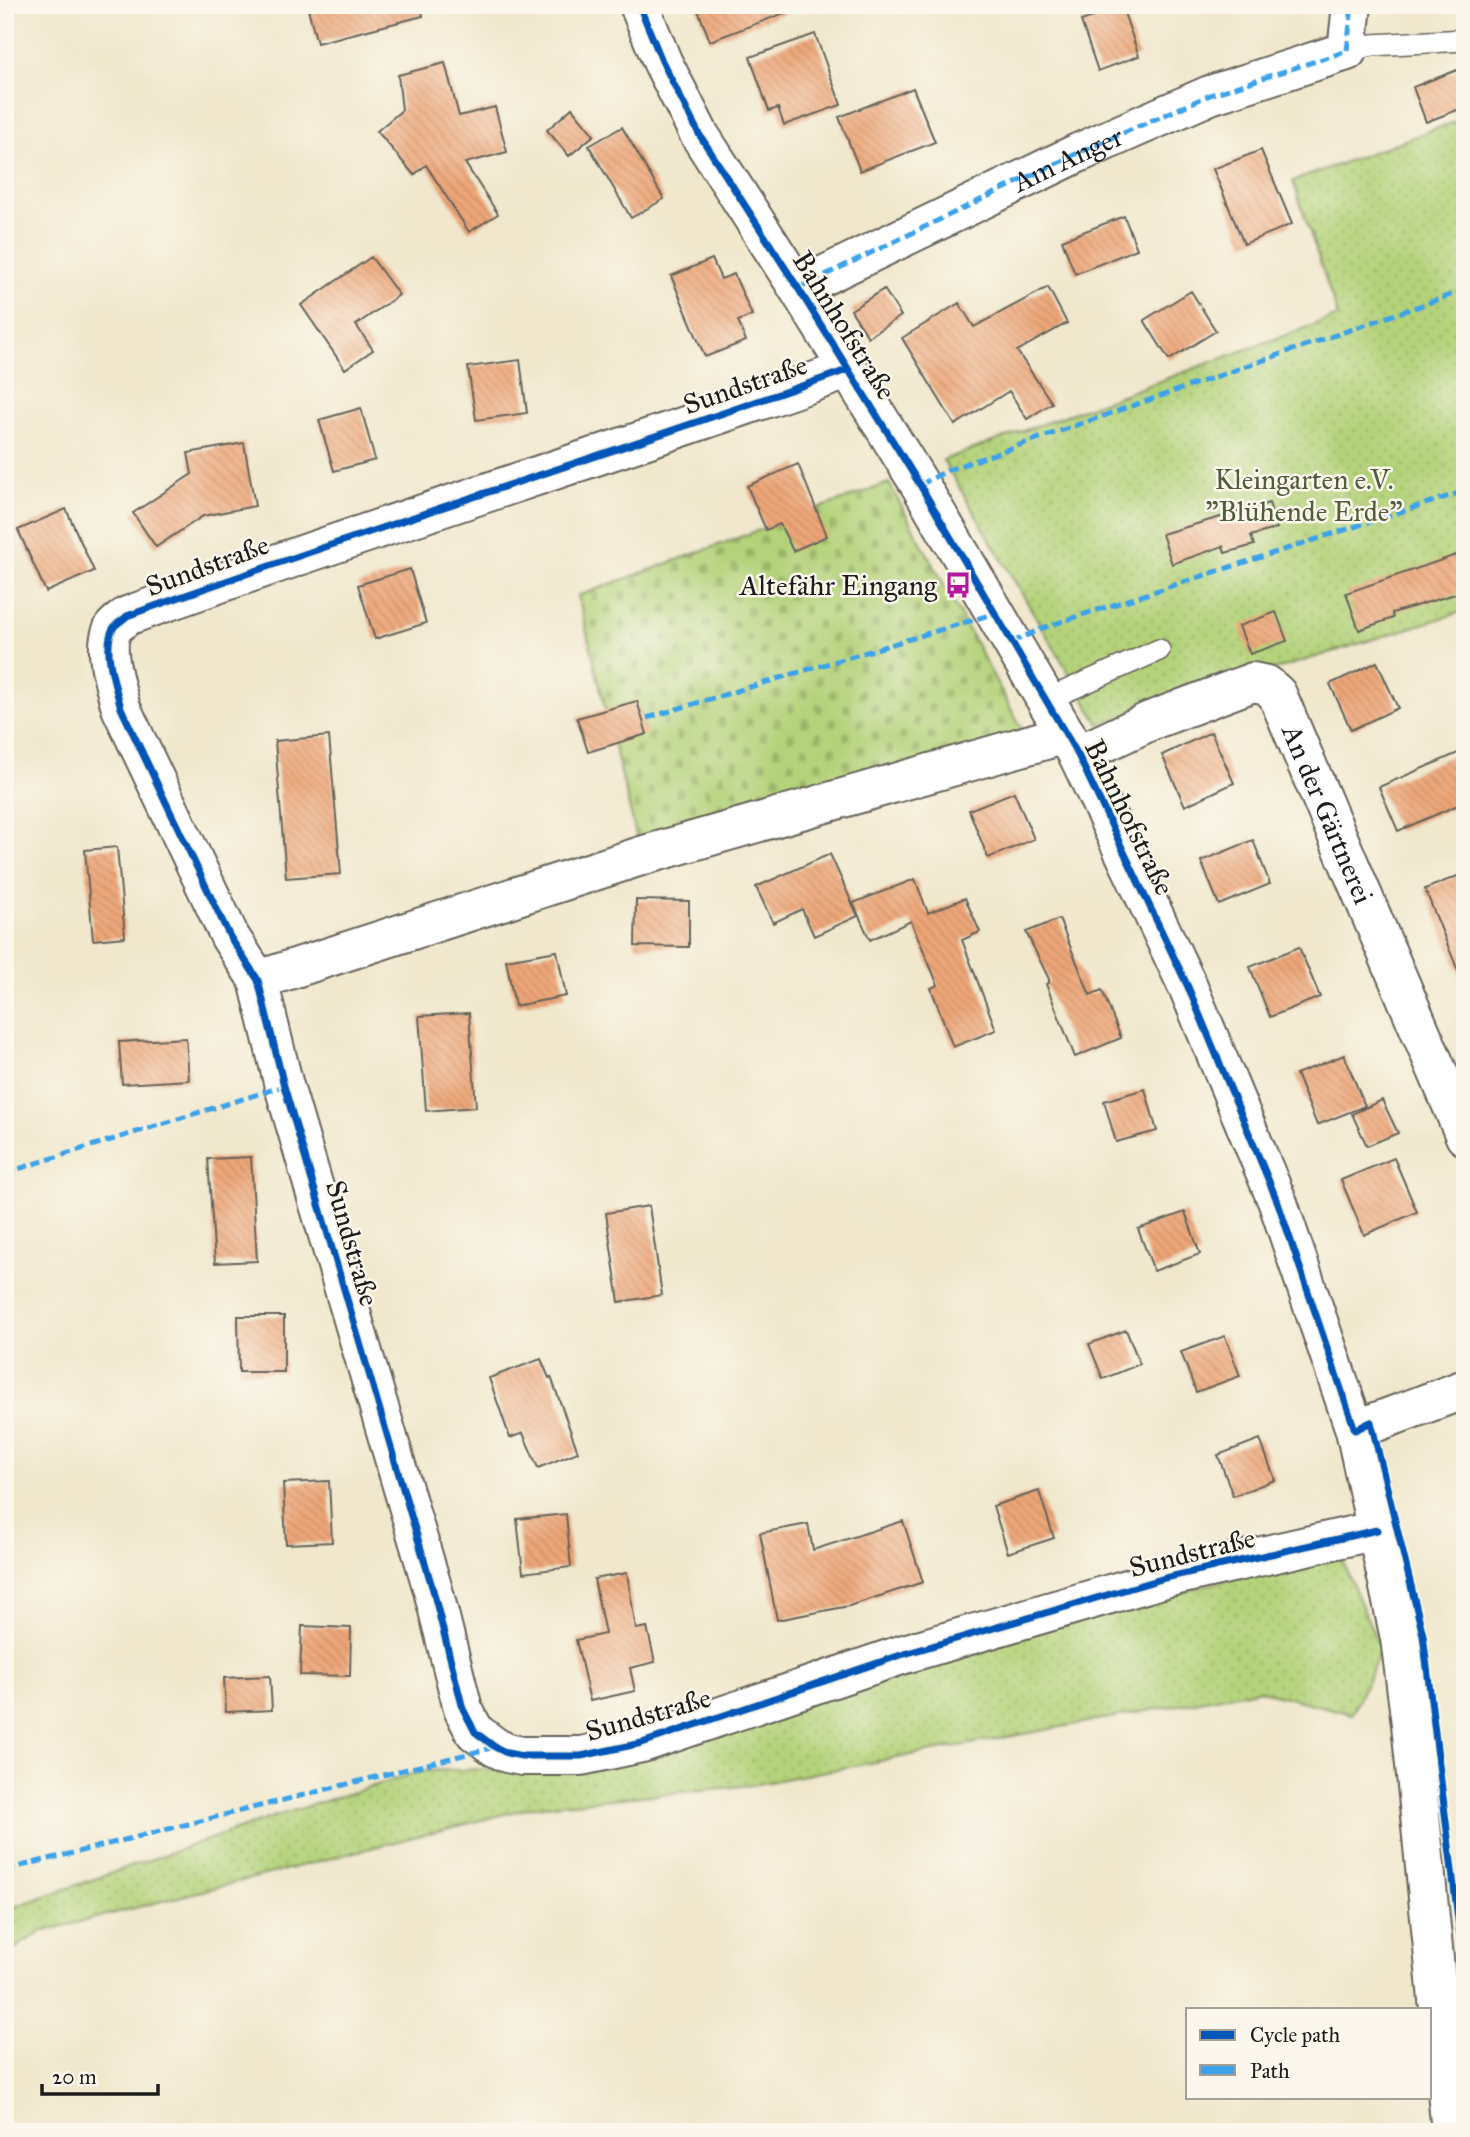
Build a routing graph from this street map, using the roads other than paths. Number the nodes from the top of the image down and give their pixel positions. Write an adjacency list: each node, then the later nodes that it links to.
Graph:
1 (639, 5): 5 (street, Bahnhofstraße)
2 (1352, 5): 4 (street)
3 (1465, 40): 4 (lane)
4 (1359, 48): 5 (street, Am Anger)
5 (798, 288): 6 (street, Bahnhofstraße)
6 (847, 370): 8 (street, Bahnhofstraße); 10 (street, Sundstraße)
7 (1159, 650): 8 (lane)
8 (1046, 700): 9 (street, Bahnhofstraße)
9 (1072, 745): 10 (street); 11 (street, An der Gärtnerei); 13 (street, Bahnhofstraße)
10 (258, 980): 14 (street, Sundstraße)
11 (1465, 1136)
12 (1465, 1389): 13 (street)
13 (1355, 1430): 14 (street, Bahnhofstraße)
14 (1377, 1530): 15 (street, Bahnhofstraße)
15 (1451, 2132)

